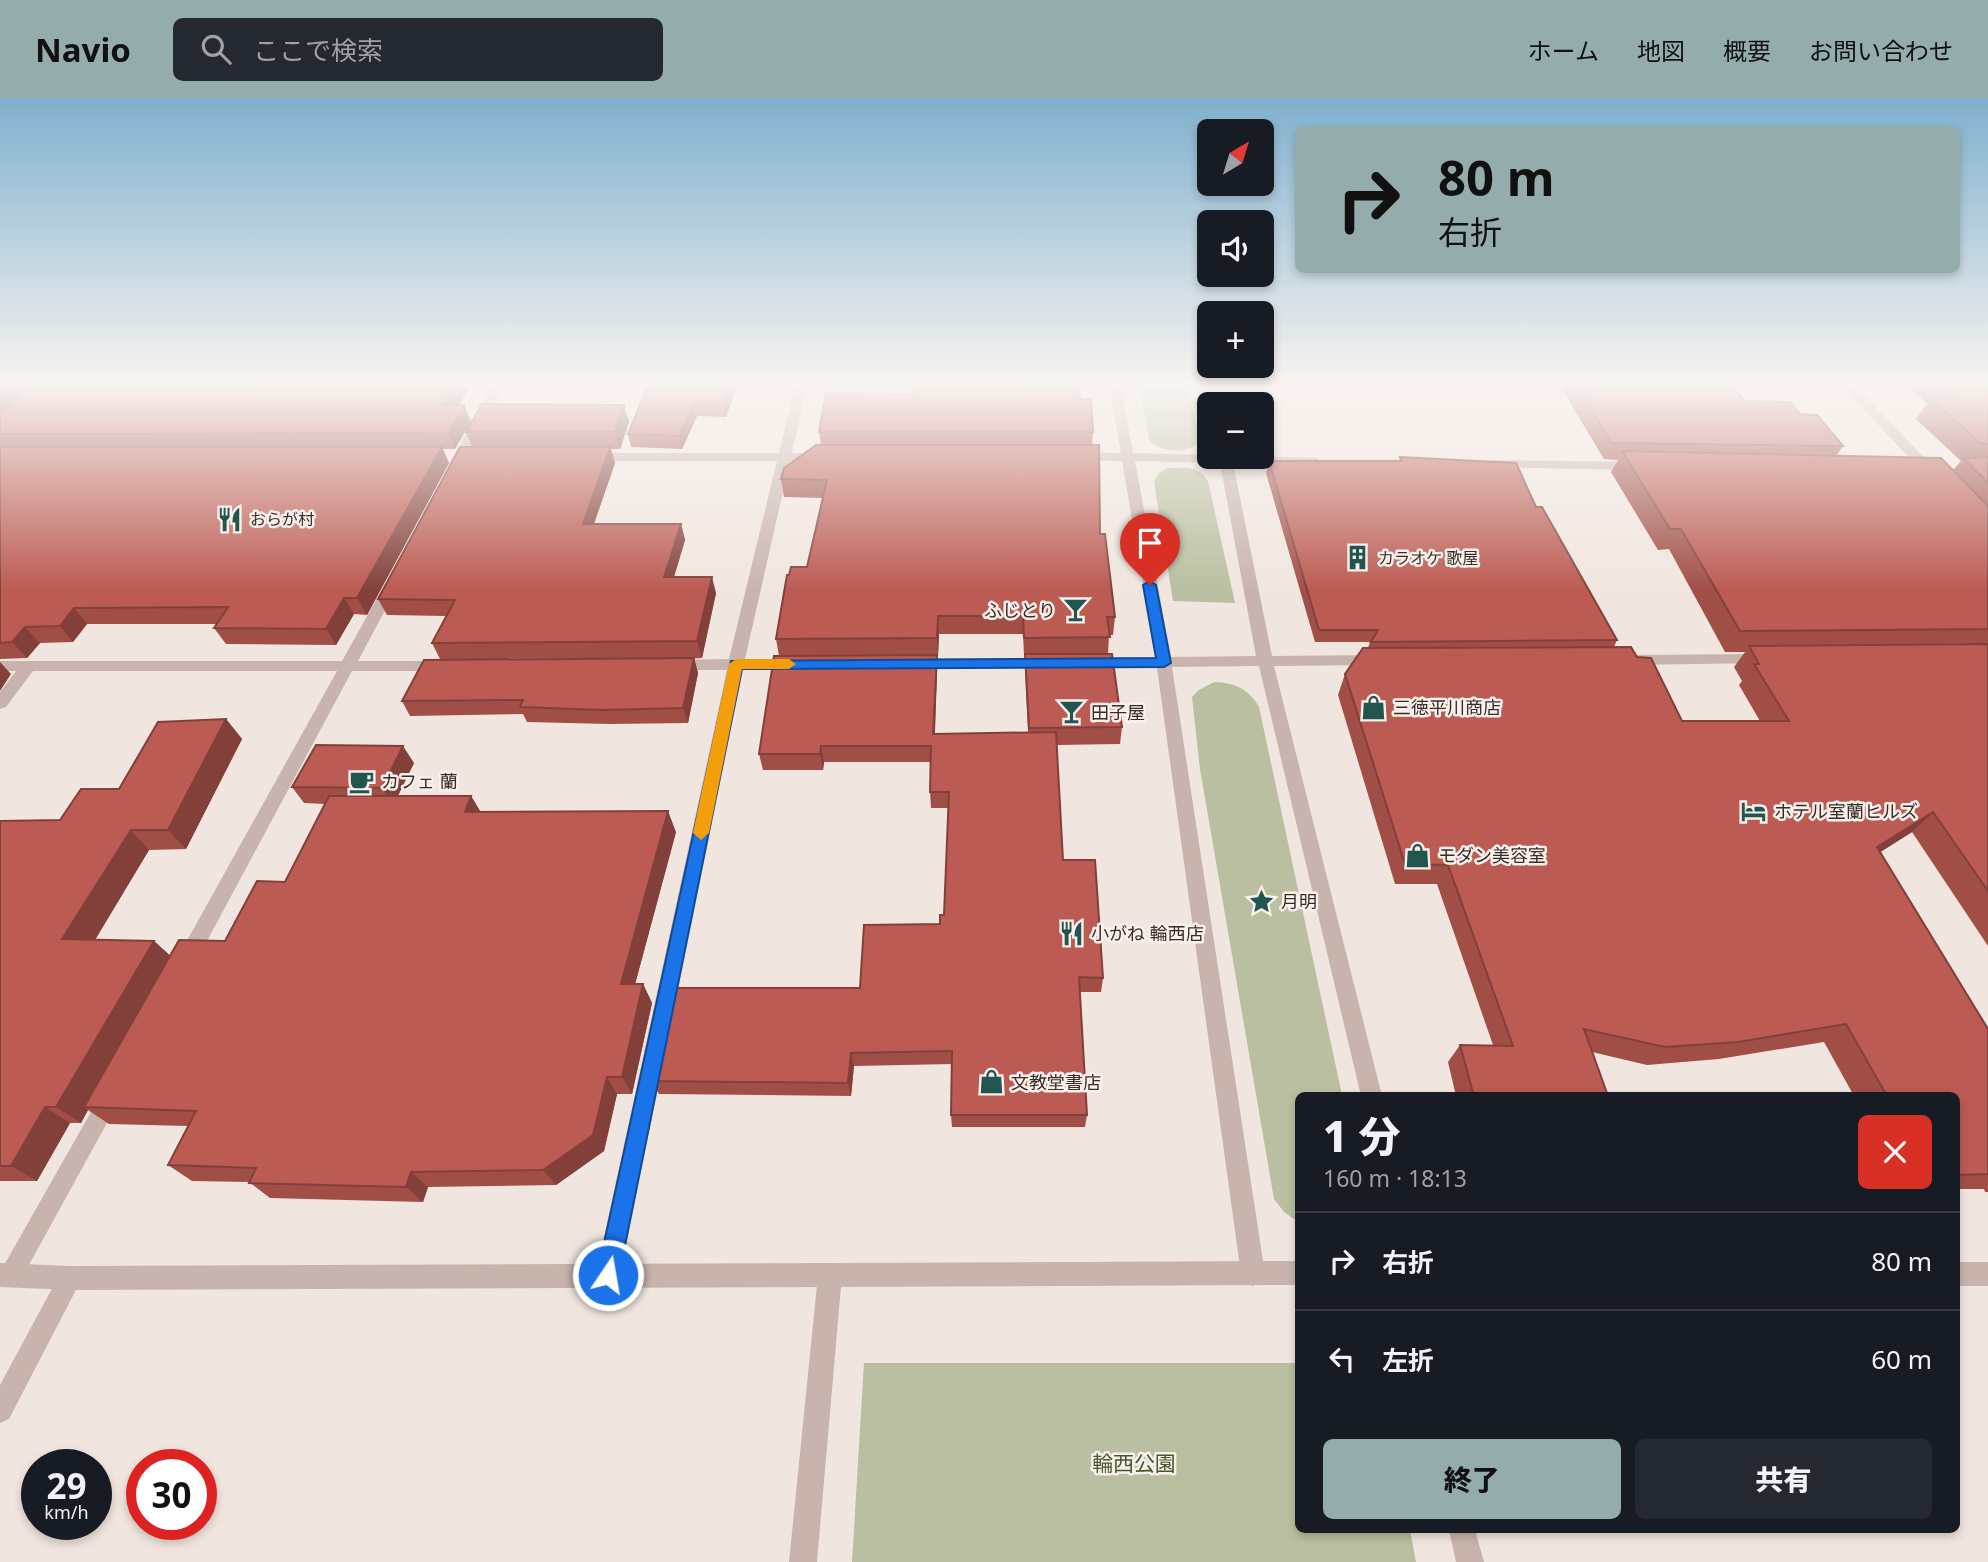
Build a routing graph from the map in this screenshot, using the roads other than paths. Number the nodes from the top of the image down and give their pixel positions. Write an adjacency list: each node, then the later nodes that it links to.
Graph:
1 (460, 454): 16 (street)
2 (1907, 454): 14 (street)
3 (1062, 456): 4 (street)
4 (1126, 456): 8 (street); 24 (street)
5 (581, 457): 6 (street)
6 (786, 457): 7 (street); 25 (street)
7 (841, 457)
8 (1197, 457)
9 (1274, 460): 10 (street)
10 (1323, 461)
11 (1474, 464): 12 (street)
12 (1653, 466)
13 (1227, 469): 22 (street)
14 (1921, 470): 15 (street); 17 (street)
15 (1952, 471)
16 (445, 483)
17 (1945, 488)
18 (400, 569): 31 (street)
19 (1778, 659): 21 (street)
20 (1400, 660): 22 (street)
21 (1610, 660)
22 (1265, 661): 24 (street); 35 (street)
23 (902, 663): 24 (street)
24 (1164, 663): 37 (street)
25 (736, 664): 26 (street); 27 (street); 41 (street)
26 (805, 664)
27 (653, 665)
28 (0, 666): 29 (street)
29 (29, 666): 31 (street); 32 (street)
30 (460, 666): 31 (street)
31 (349, 667): 33 (street)
32 (0, 703)
33 (173, 983)
34 (119, 1081): 40 (street)
35 (1371, 1092)
36 (1295, 1273): 37 (street)
37 (1253, 1274): 42 (street)
38 (1960, 1274): 39 (street)
39 (1988, 1274)
40 (6, 1275): 43 (street)
41 (608, 1275): 42 (street); 43 (street)
42 (830, 1275): 46 (street)
43 (70, 1278): 44 (street)
44 (0, 1410)
45 (1463, 1533): 47 (street)
46 (803, 1562)
47 (1470, 1562)

